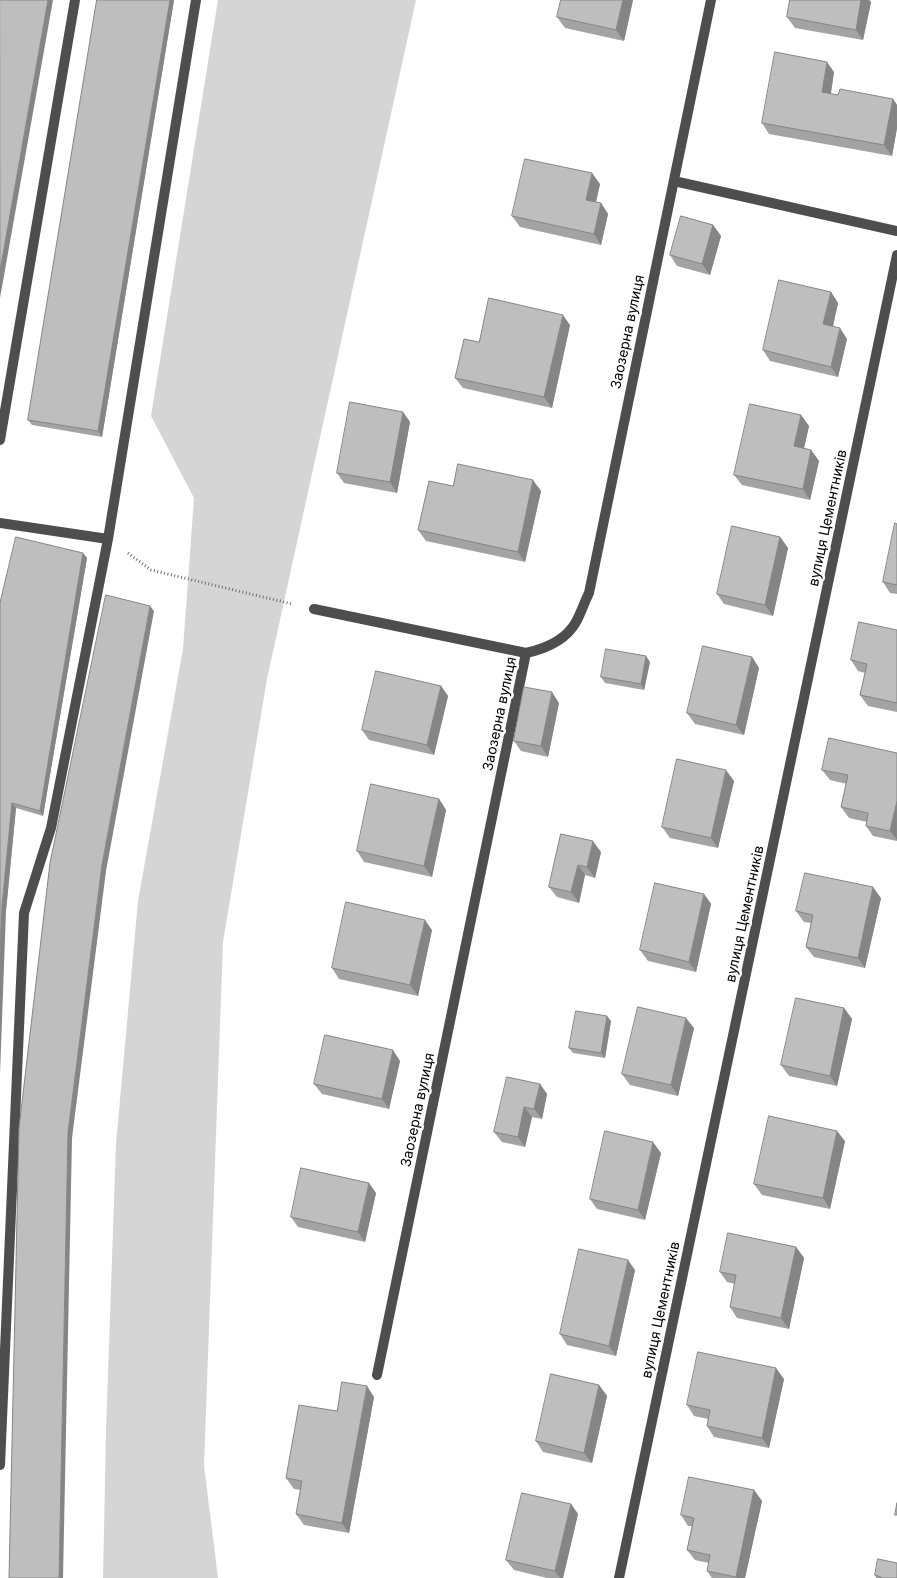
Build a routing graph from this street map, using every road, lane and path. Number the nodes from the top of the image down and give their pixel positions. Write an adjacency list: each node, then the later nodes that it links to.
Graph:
1 (75, 0): 7 (street)
2 (196, 0): 9 (street)
3 (711, 0): 4 (street, Заозерна вулиця)
4 (674, 181): 5 (street); 11 (street, Заозерна вулиця)
5 (897, 231)
6 (897, 255): 14 (street, вулиця Цементників)
7 (0, 440)
8 (0, 523): 9 (street)
9 (108, 539): 10 (path); 13 (street)
10 (314, 609): 11 (street)
11 (526, 653): 12 (street, Заозерна вулиця)
12 (377, 1375)
13 (0, 1465)
14 (619, 1578)

